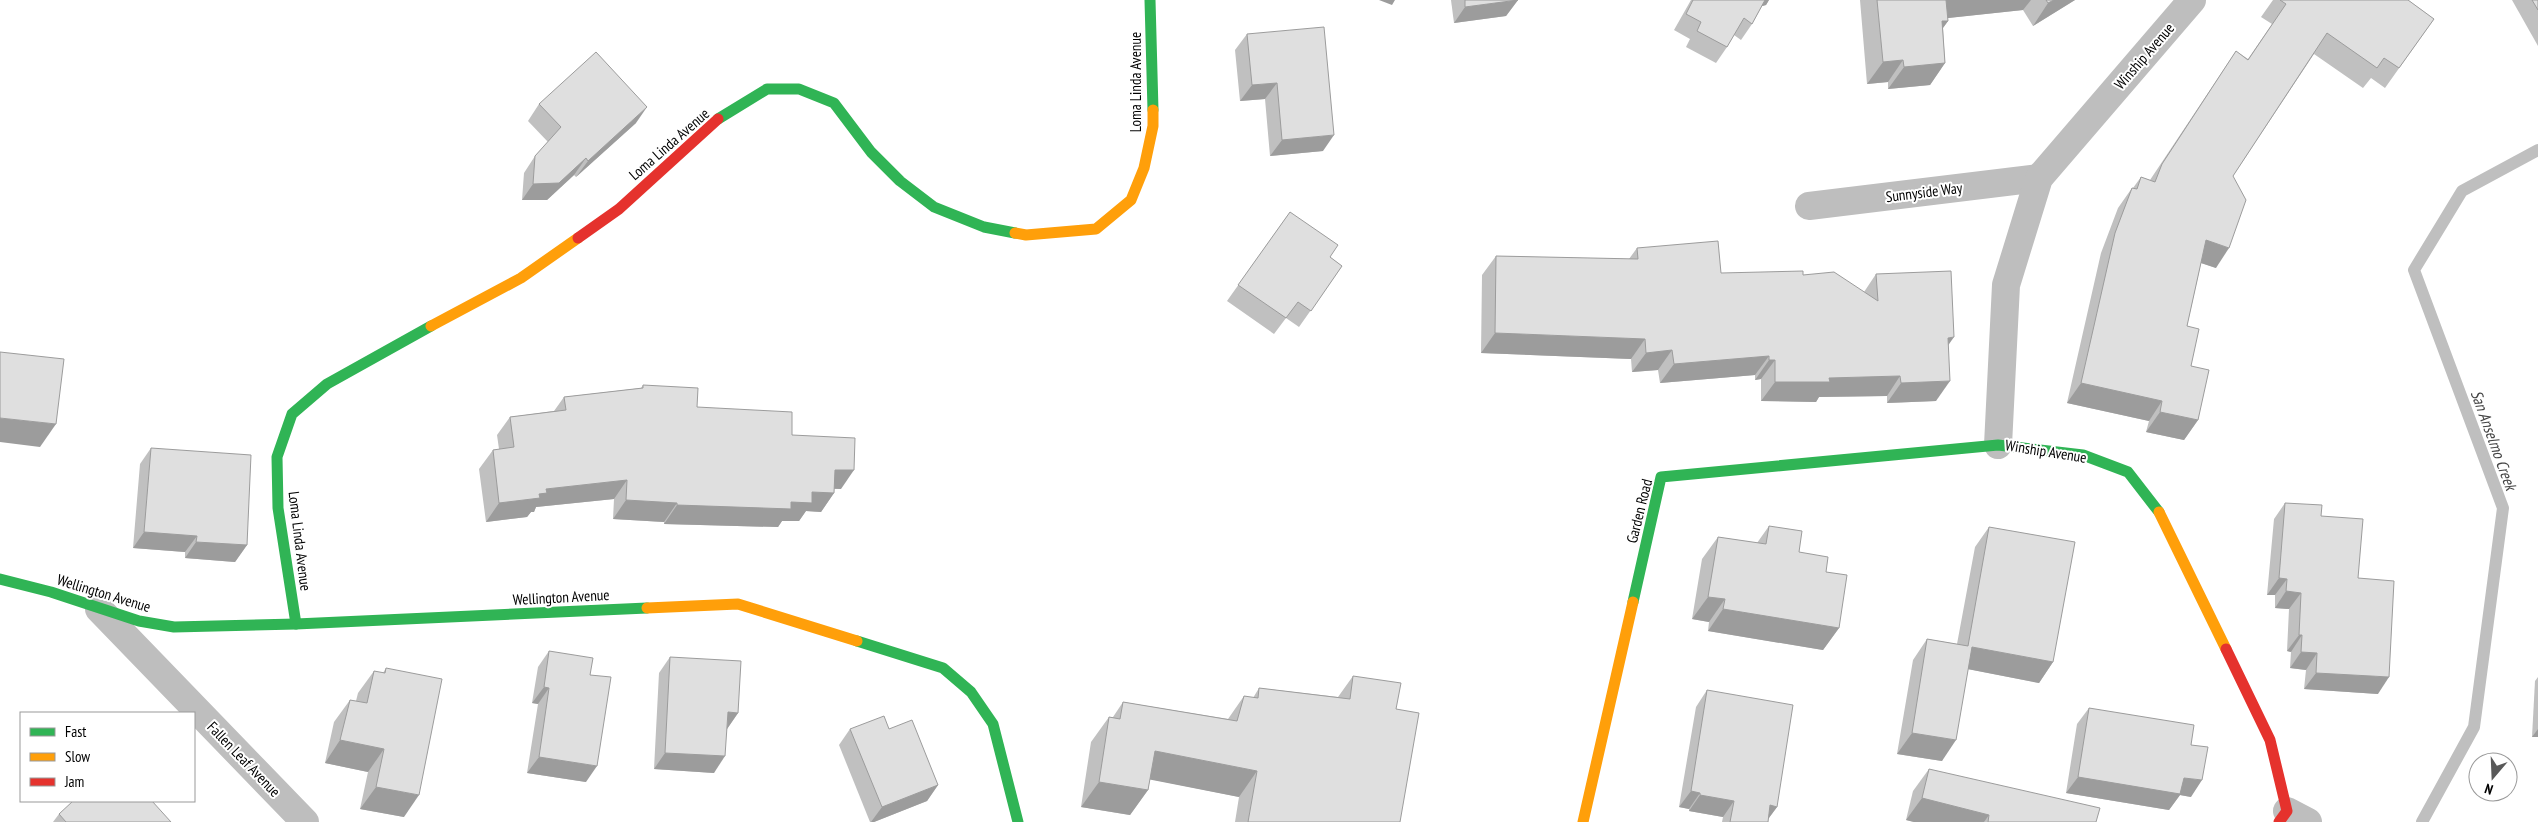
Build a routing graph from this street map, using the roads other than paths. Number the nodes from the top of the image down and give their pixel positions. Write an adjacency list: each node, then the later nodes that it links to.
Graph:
1 (1150, 0): 8 (street, Loma Linda Avenue)
2 (2192, 0): 3 (street, Winship Avenue)
3 (2039, 178): 4 (street, Sunnyside Way); 5 (street, Winship Avenue)
4 (1809, 206)
5 (1998, 445): 9 (street, Winship Avenue); 12 (street, Garden Road)
6 (0, 579): 7 (street, Wellington Avenue)
7 (99, 609): 8 (street, Wellington Avenue); 10 (street, Fallen Leaf Avenue)
8 (296, 624): 11 (street, Wellington Avenue)
9 (2291, 818)
10 (305, 822)
11 (1018, 822)
12 (1583, 822)

